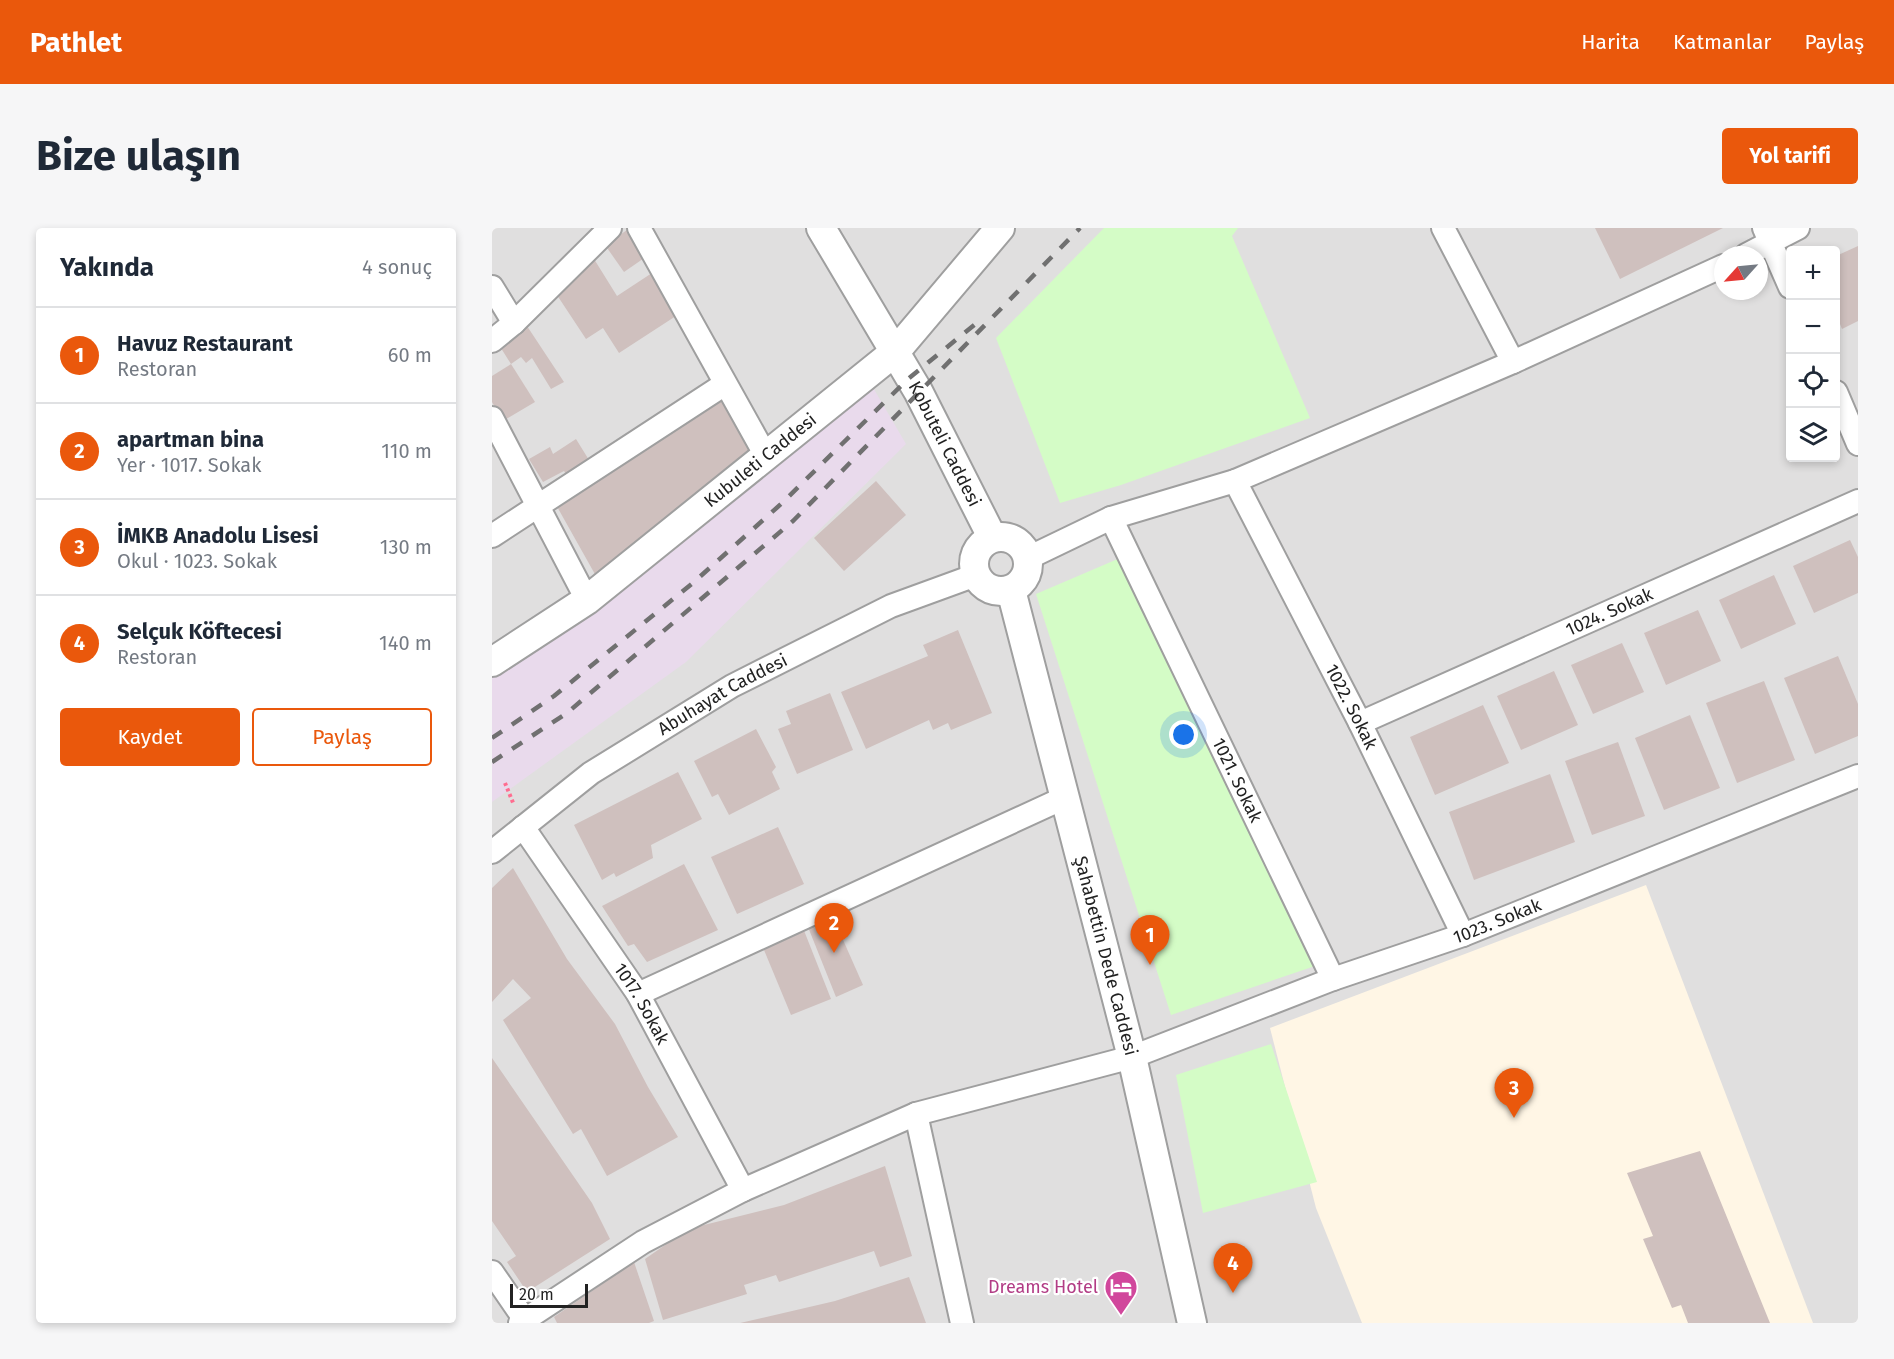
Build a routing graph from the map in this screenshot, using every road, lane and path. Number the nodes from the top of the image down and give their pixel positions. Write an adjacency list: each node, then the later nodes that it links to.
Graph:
1 (610, 228): 12 (street)
2 (639, 228): 16 (street)
3 (821, 228): 14 (street, Kobuteli Caddesi)
4 (1000, 228): 14 (street, Kubuleti Caddesi)
5 (1443, 228): 15 (street)
6 (1798, 228): 7 (street)
7 (1768, 236): 8 (street); 10 (street)
8 (1756, 246)
9 (1714, 270): 15 (street)
10 (1786, 276)
11 (492, 287): 12 (street)
12 (514, 323): 13 (street)
13 (492, 341)
14 (896, 351): 20 (street, Kubuleti Caddesi); 26 (street, Kobuteli Caddesi)
15 (1513, 362): 21 (street)
16 (725, 384): 20 (street); 23 (street)
17 (1840, 401): 19 (street)
18 (492, 418): 23 (street)
19 (1858, 444)
20 (766, 456): 30 (street, Kubuleti Caddesi)
21 (1235, 481): 24 (street); 32 (street, 1022. Sokak)
22 (1858, 501): 32 (street, 1024. Sokak)
23 (538, 507): 25 (street); 30 (street)
24 (1111, 518): 27 (street); 38 (street, 1021. Sokak)
25 (492, 536)
26 (992, 537): 27 (street); 28 (street)
27 (1028, 558): 29 (street)
28 (976, 575): 29 (street); 35 (street, Abuhayat Caddesi)
29 (1011, 590): 34 (street, Şahabettin Dede Caddesi)
30 (586, 600): 31 (street, Kubuleti Caddesi)
31 (492, 662)
32 (1360, 723): 37 (street, 1022. Sokak)
33 (1858, 776): 37 (street, 1023. Sokak)
34 (1066, 797): 39 (street); 40 (street, Şahabettin Dede Caddesi)
35 (523, 828): 36 (street, Abuhayat Caddesi); 39 (street, 1017. Sokak)
36 (492, 852)
37 (1462, 935): 38 (street, 1023. Sokak)
38 (1333, 979): 40 (street, 1023. Sokak)
39 (638, 994): 42 (street, 1017. Sokak)
40 (1132, 1057): 41 (street, 1023. Sokak); 46 (street, Şahabettin Dede Caddesi)
41 (915, 1114): 42 (street, 1023. Sokak); 45 (street)
42 (742, 1190): 44 (street, 1023. Sokak)
43 (492, 1272): 44 (street)
44 (524, 1322)
45 (962, 1323)
46 (1192, 1323)

